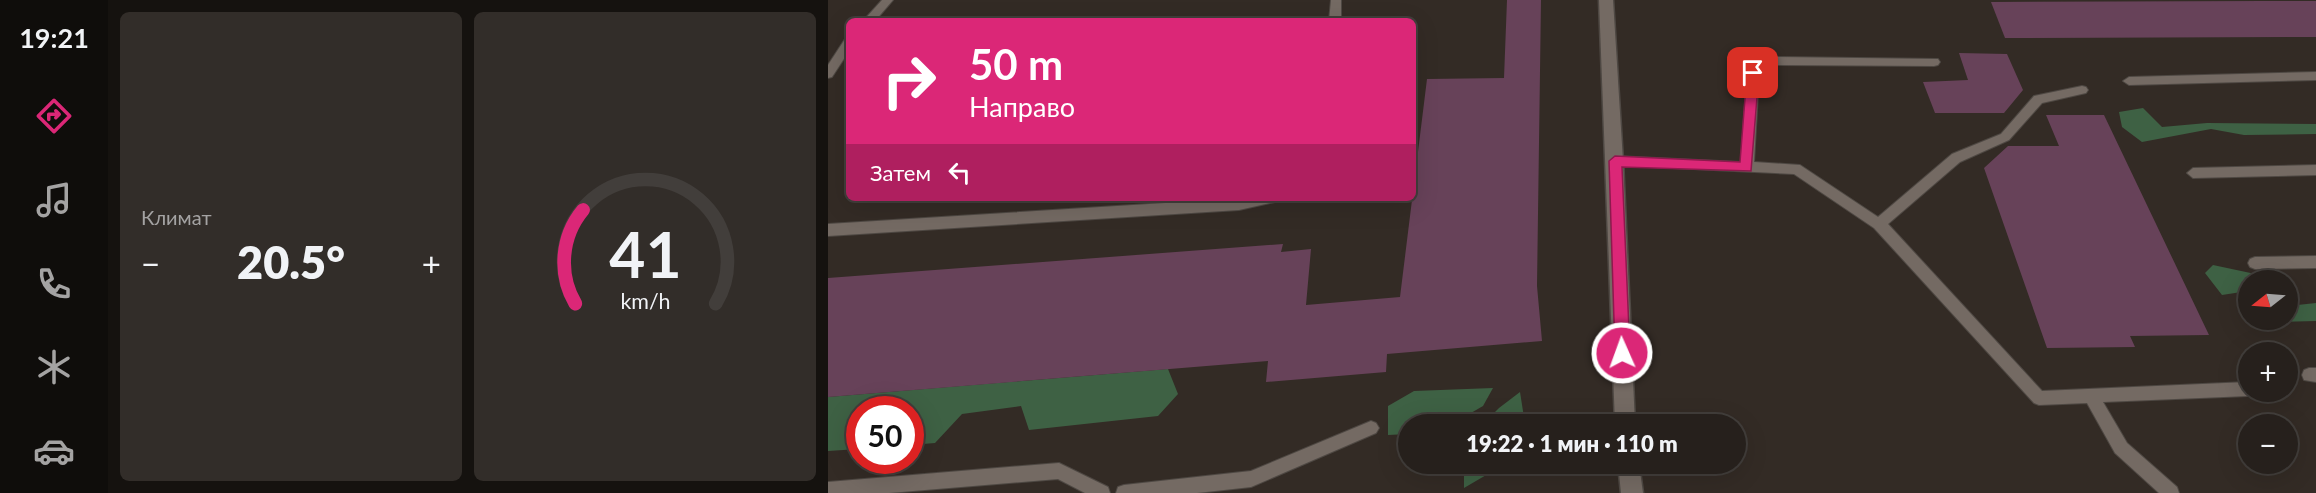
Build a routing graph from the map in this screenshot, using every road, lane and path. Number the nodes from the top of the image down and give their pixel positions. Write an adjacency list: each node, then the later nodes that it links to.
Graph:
1 (888, 0): 4 (lane)
2 (1336, 0): 5 (lane)
3 (1606, 0): 12 (main road)
4 (871, 18)
5 (1335, 18)
6 (846, 47): 8 (lane)
7 (1934, 62): 13 (lane)
8 (828, 74)
9 (2316, 76): 10 (lane)
10 (2129, 81)
11 (2082, 90): 17 (lane)
12 (1615, 161): 13 (lane); 23 (main road)
13 (1746, 167): 17 (lane)
14 (2316, 170): 15 (lane)
15 (2193, 173)
16 (1257, 201): 18 (lane)
17 (1879, 224): 22 (lane)
18 (828, 230)
19 (2316, 262): 20 (lane)
20 (2255, 263)
21 (2238, 390): 22 (lane)
22 (2092, 398): 30 (lane)
23 (1625, 414)
24 (1371, 429): 28 (lane)
25 (1630, 474): 29 (main road)
26 (828, 490): 27 (lane)
27 (1102, 493)
28 (1124, 493)
29 (1632, 493)
30 (2171, 493)

